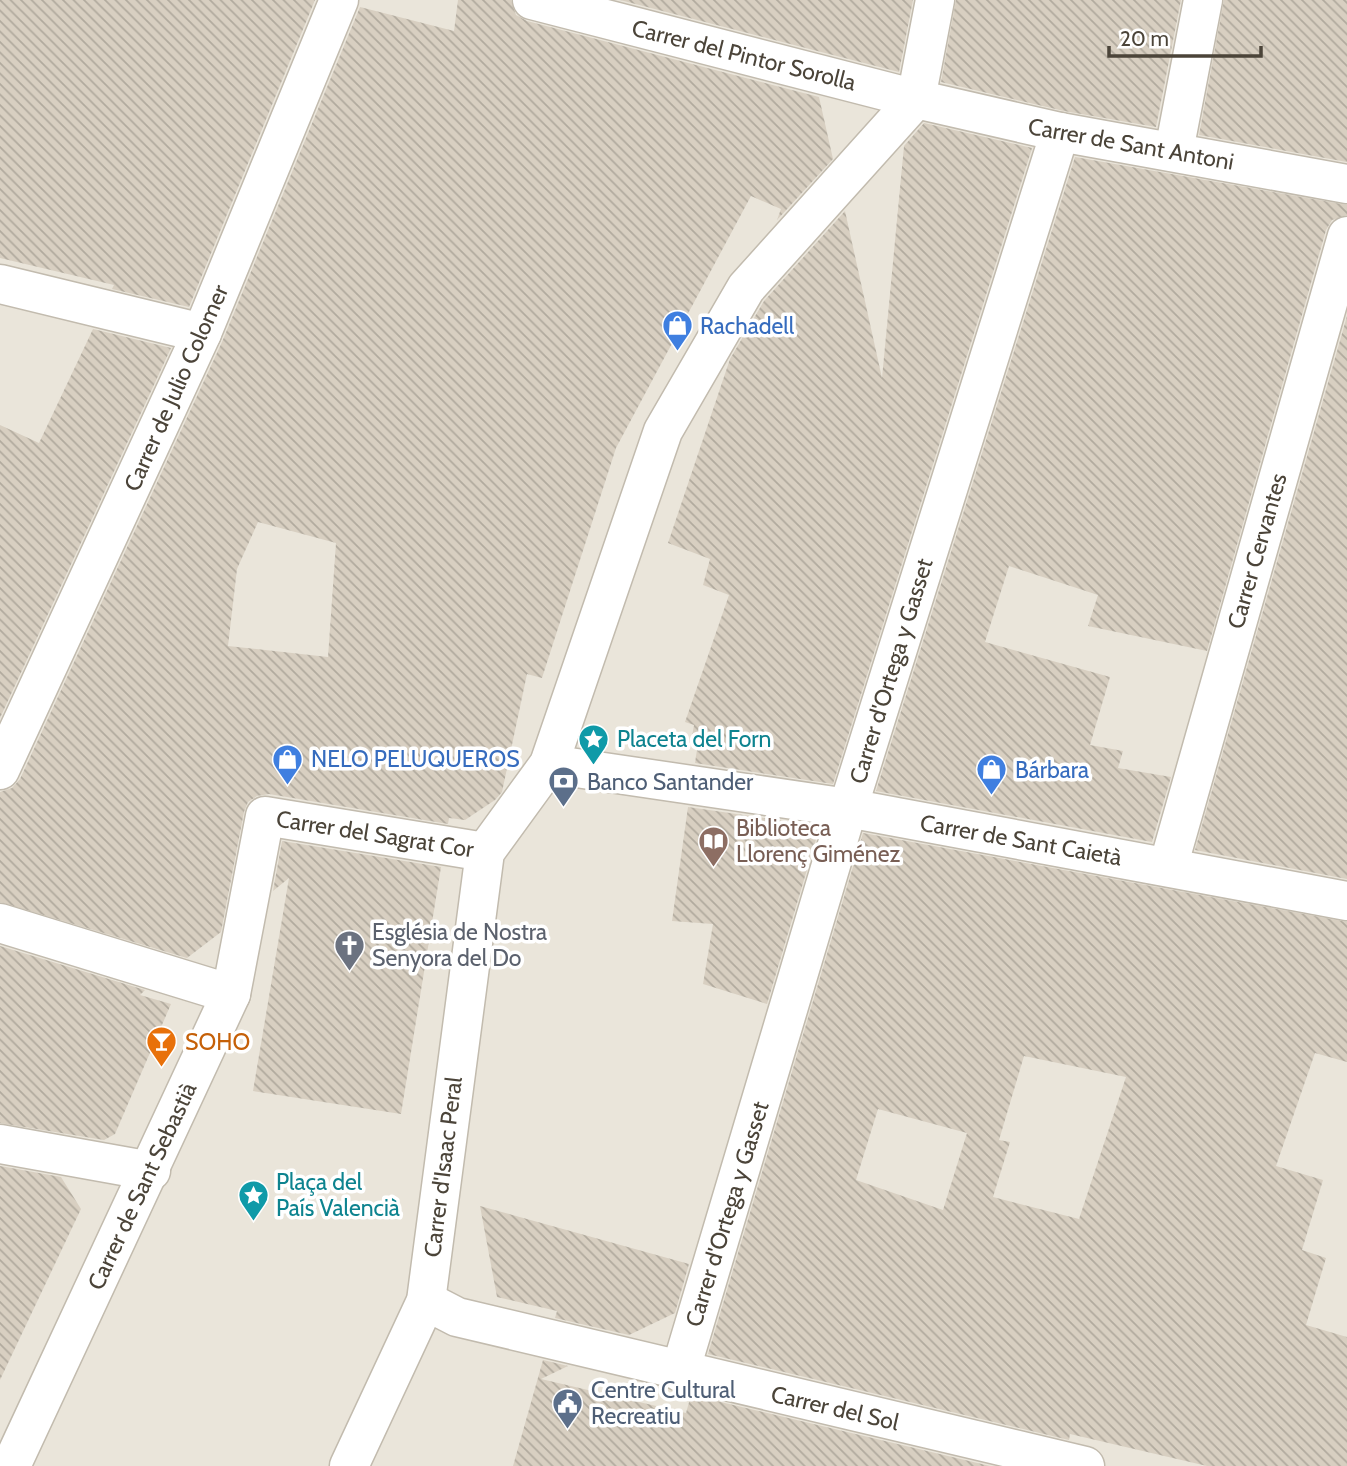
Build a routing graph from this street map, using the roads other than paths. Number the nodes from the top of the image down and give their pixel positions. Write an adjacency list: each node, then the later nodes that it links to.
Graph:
1 (339, 0): 11 (street, Carrer de Julio Colomer)
2 (532, 0): 5 (street, Carrer del Pintor Sorolla)
3 (935, 0): 5 (street)
4 (1203, 0): 7 (street)
5 (916, 99): 6 (street, Carrer de Sant Antoni); 12 (street)
6 (1060, 132): 7 (street, Carrer de Sant Antoni); 14 (street, Carrer d'Ortega y Gasset)
7 (1174, 151): 8 (street, Carrer de Sant Antoni)
8 (1347, 184)
9 (1347, 236): 17 (street, Carrer Cervantes)
10 (0, 284): 11 (street)
11 (202, 333): 13 (street, Carrer de Julio Colomer)
12 (549, 764): 14 (street, Carrer de Sant Caietà); 16 (street)
13 (0, 770)
14 (848, 808): 17 (street, Carrer de Sant Caietà); 24 (street, Carrer d'Ortega y Gasset)
15 (265, 816): 16 (street, Carrer del Sagrat Cor); 20 (street, Carrer de Sant Sebastià)
16 (485, 852): 23 (street, Carrer d'Isaac Peral)
17 (1168, 867): 18 (street, Carrer de Sant Caietà)
18 (1347, 901)
19 (0, 923): 20 (street)
20 (231, 994): 22 (street, Carrer de Sant Sebastià)
21 (0, 1144): 22 (street)
22 (151, 1171): 25 (street, Carrer de Sant Sebastià)
23 (426, 1301): 24 (street, Carrer del Sol); 26 (street, Carrer d'Isaac Peral)
24 (680, 1372): 27 (street, Carrer del Sol)
25 (11, 1466)
26 (349, 1466)
27 (1085, 1466)

